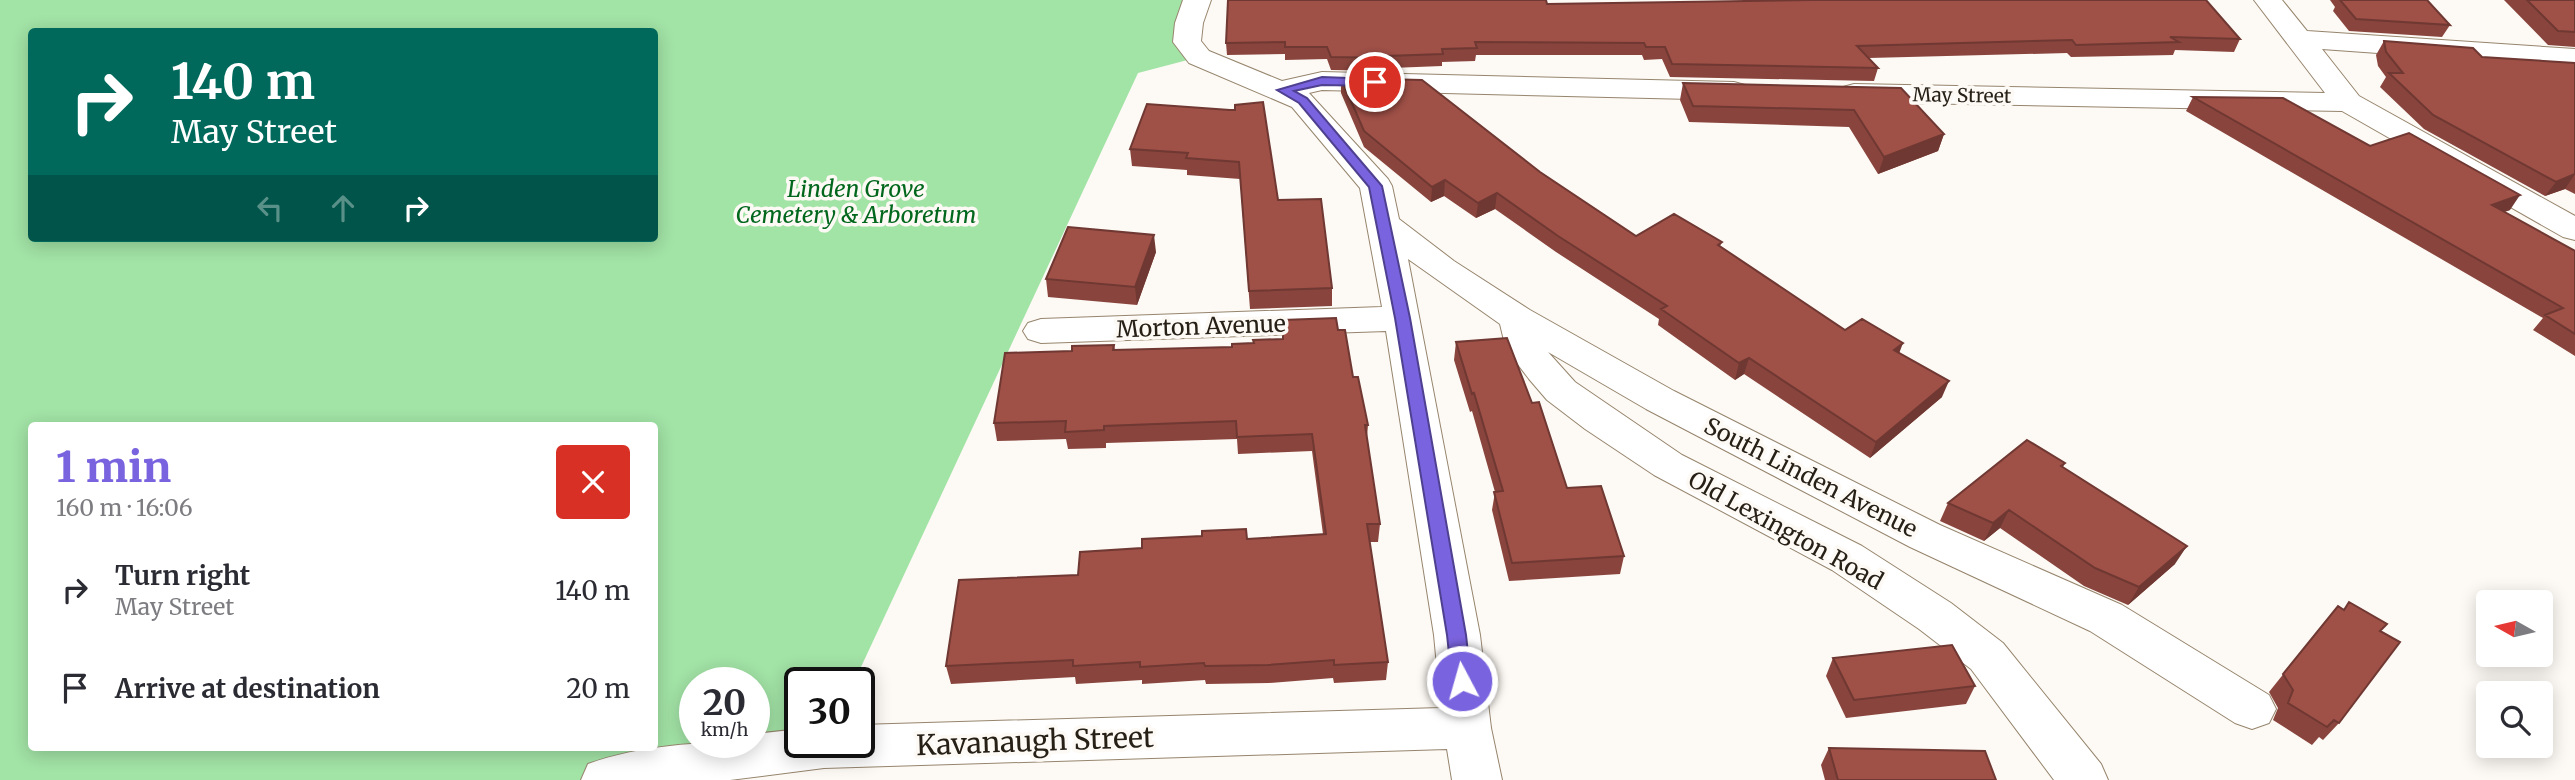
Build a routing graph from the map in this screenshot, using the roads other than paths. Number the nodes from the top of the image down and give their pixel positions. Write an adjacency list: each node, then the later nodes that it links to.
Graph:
1 (2268, 0): 3 (street)
2 (1206, 2): 5 (street)
3 (2297, 39): 4 (street); 8 (street)
4 (2575, 58)
5 (1283, 90): 6 (street); 9 (street)
6 (1765, 91)
7 (1819, 92): 8 (street, May Street)
8 (2347, 102): 10 (street)
9 (1382, 222): 11 (street); 12 (street, South Linden Avenue)
10 (2575, 230)
11 (1402, 318): 13 (street, Morton Avenue); 15 (street)
12 (1517, 318): 14 (street, South Linden Avenue); 19 (street, Old Lexington Road)
13 (1041, 331)
14 (2252, 709)
15 (1467, 727): 16 (street, Kavanaugh Street); 18 (street)
16 (820, 764): 17 (street, Kavanaugh Street)
17 (606, 780)
18 (1477, 780)
19 (2082, 780)

